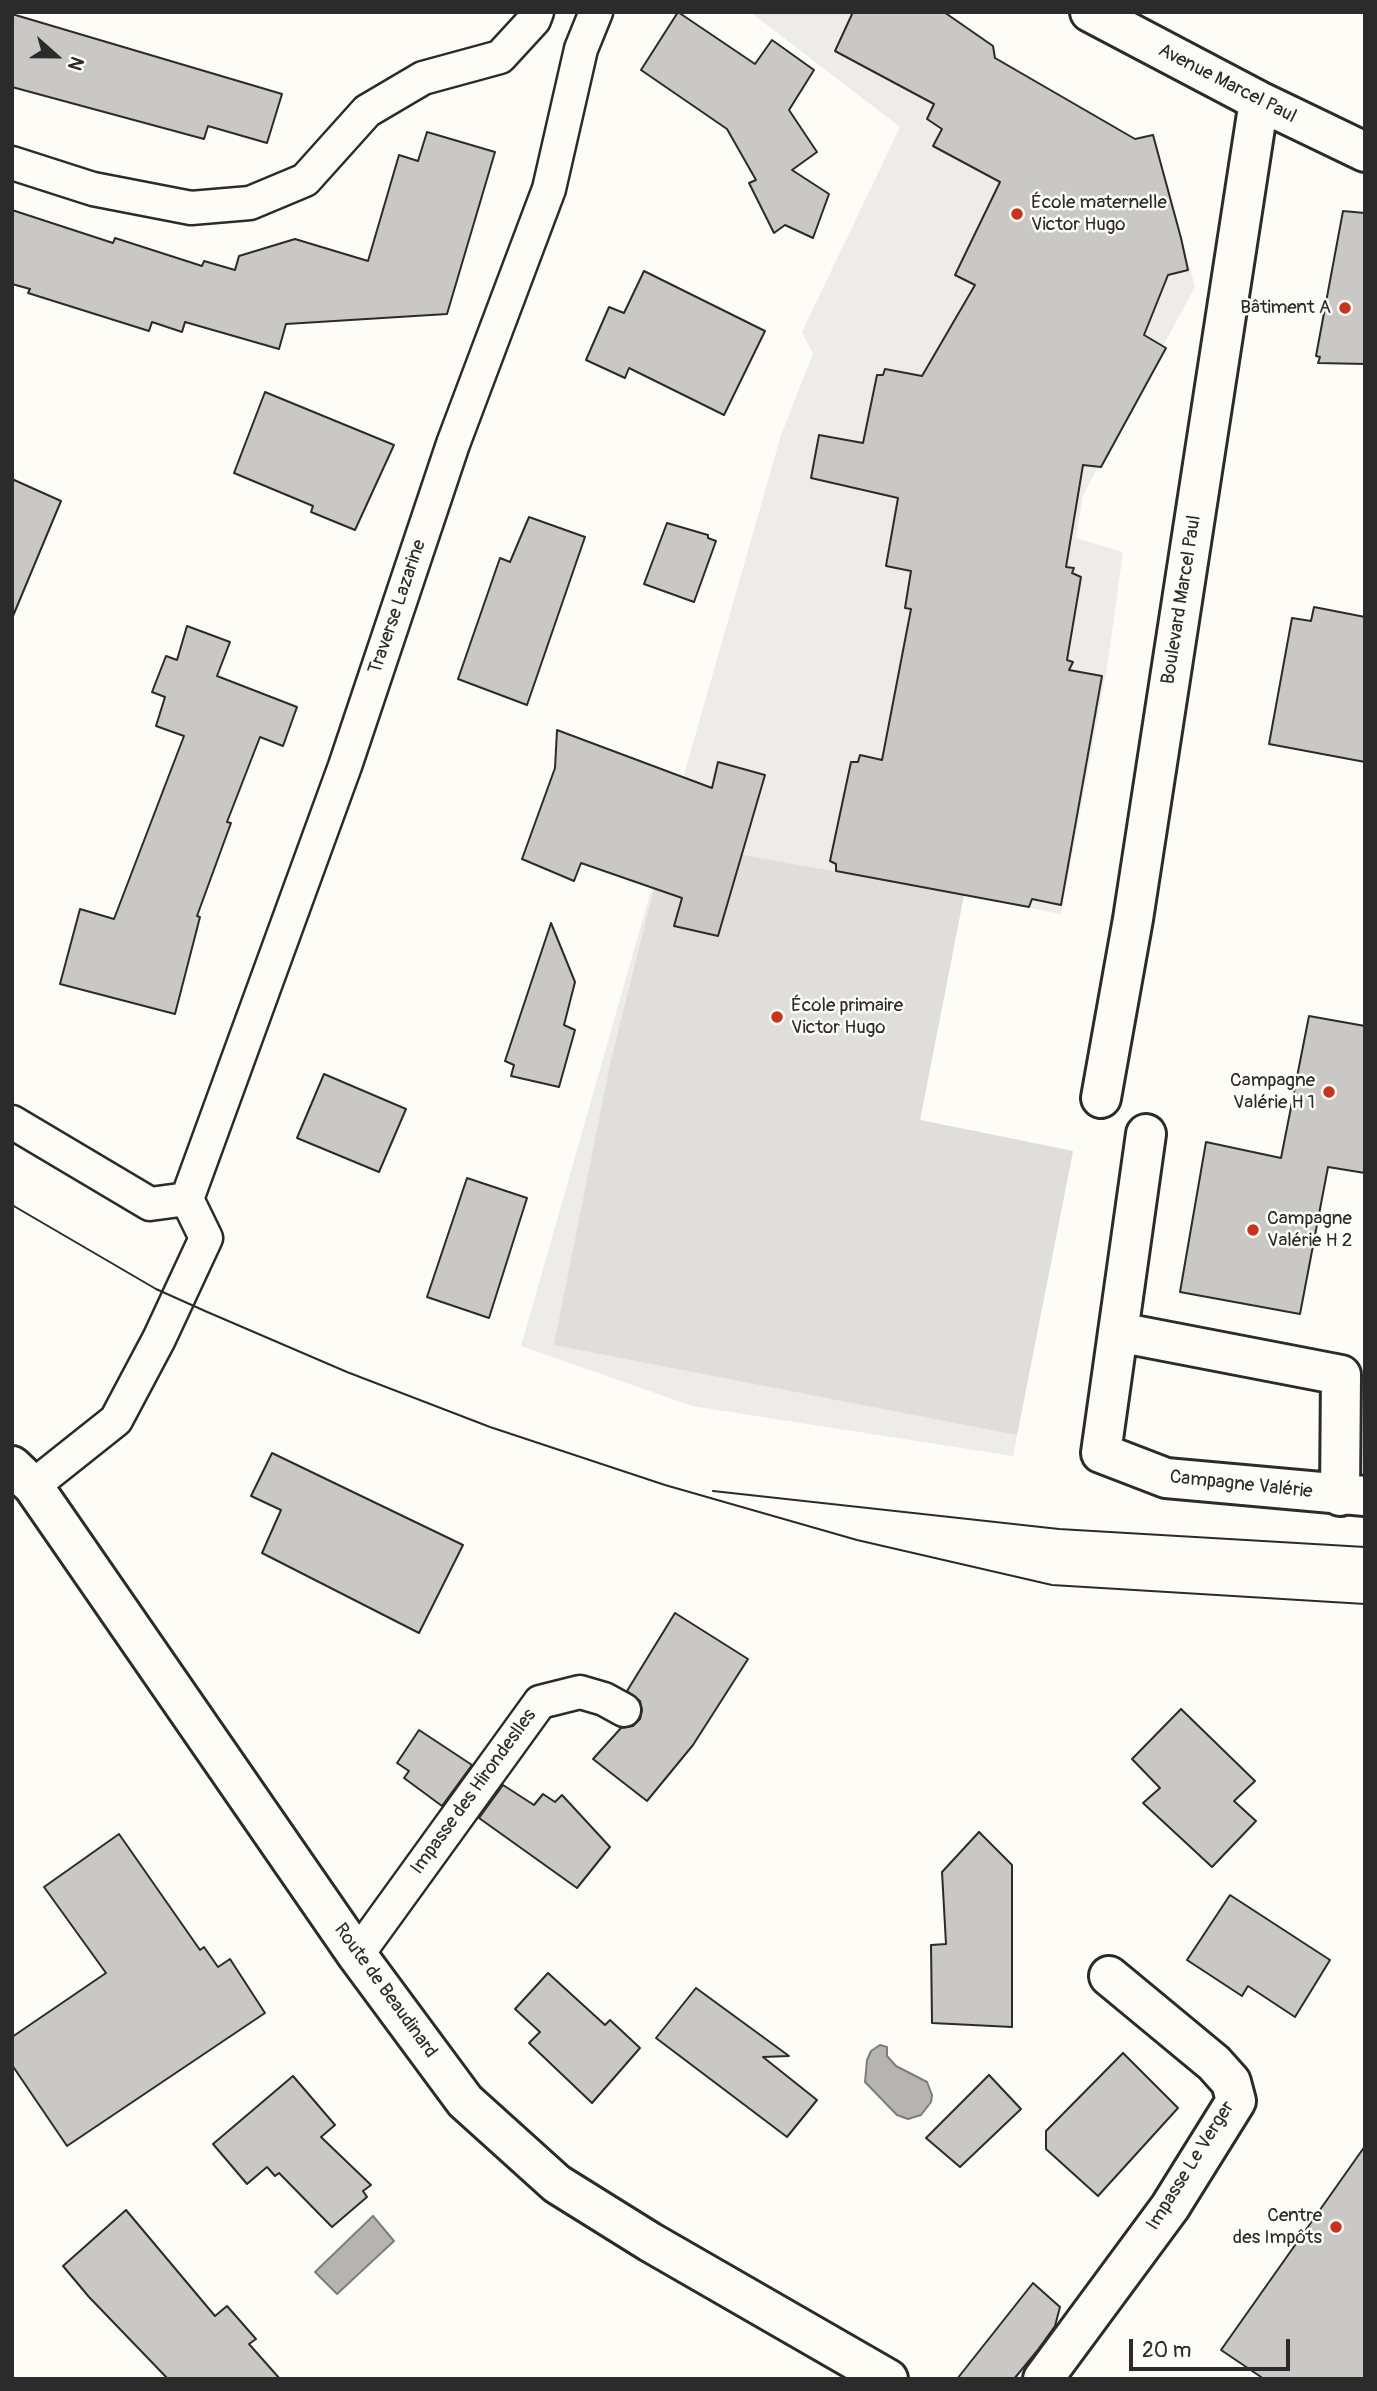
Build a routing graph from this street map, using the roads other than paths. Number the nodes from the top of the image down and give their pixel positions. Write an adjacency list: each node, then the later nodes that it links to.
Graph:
1 (537, 12): 6 (lane)
2 (596, 12): 10 (lane, Traverse Lazarine)
3 (1090, 12): 4 (street, Avenue Marcel Paul)
4 (1259, 101): 5 (street, Avenue Marcel Paul); 7 (street, Boulevard Marcel Paul)
5 (1365, 152)
6 (12, 163)
7 (1101, 1098)
8 (12, 1122): 10 (lane)
9 (1146, 1134): 11 (street, Campagne Valérie)
10 (187, 1199): 12 (lane)
11 (1118, 1332): 13 (street, Campagne Valérie); 13 (street, Campagne Valérie)
12 (22, 1476): 15 (street, Route de Beaudinard)
13 (1353, 1496)
14 (624, 1710): 15 (lane, Impasse des Hirondeslles)
15 (357, 1955): 17 (street, Route de Beaudinard)
16 (1109, 1976): 18 (street, Impasse Le Verger)
17 (888, 2379)
18 (1043, 2379)

